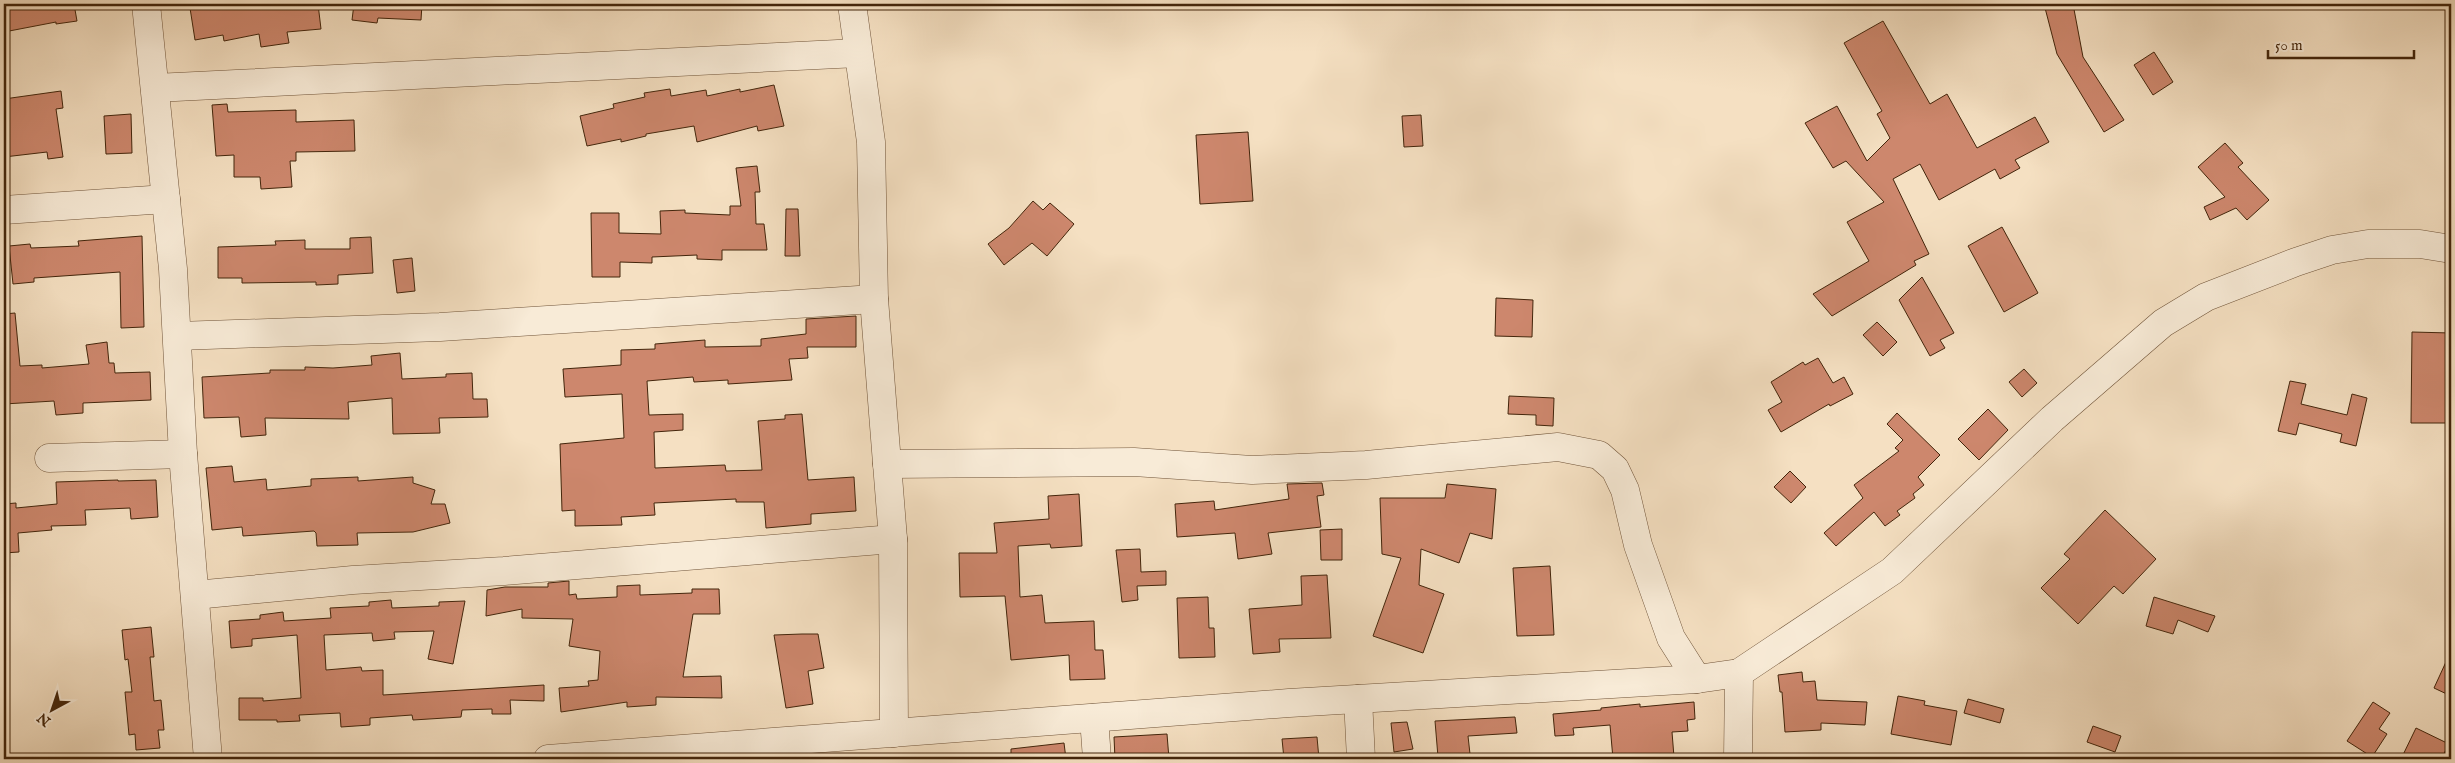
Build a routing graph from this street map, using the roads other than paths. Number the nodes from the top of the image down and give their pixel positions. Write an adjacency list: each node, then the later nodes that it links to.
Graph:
1 (146, 4): 4 (street)
2 (852, 4): 3 (street)
3 (858, 53): 4 (street); 8 (street)
4 (155, 88): 5 (street)
5 (166, 199): 6 (street); 9 (street)
6 (4, 210)
7 (2451, 249): 15 (street)
8 (874, 299): 9 (street); 12 (street)
9 (178, 336): 10 (street)
10 (183, 454): 11 (street); 14 (street)
11 (49, 458)
12 (887, 464): 13 (street); 16 (street)
13 (893, 539): 14 (street); 19 (street)
14 (196, 595): 21 (street)
15 (1739, 673): 16 (street); 25 (street)
16 (1698, 679): 17 (street)
17 (1358, 699): 18 (street); 24 (street)
18 (1094, 718): 19 (street); 23 (street)
19 (894, 733): 20 (street)
20 (647, 755): 22 (street)
21 (208, 759)
22 (548, 759)
23 (1097, 759)
24 (1361, 759)
25 (1738, 759)

